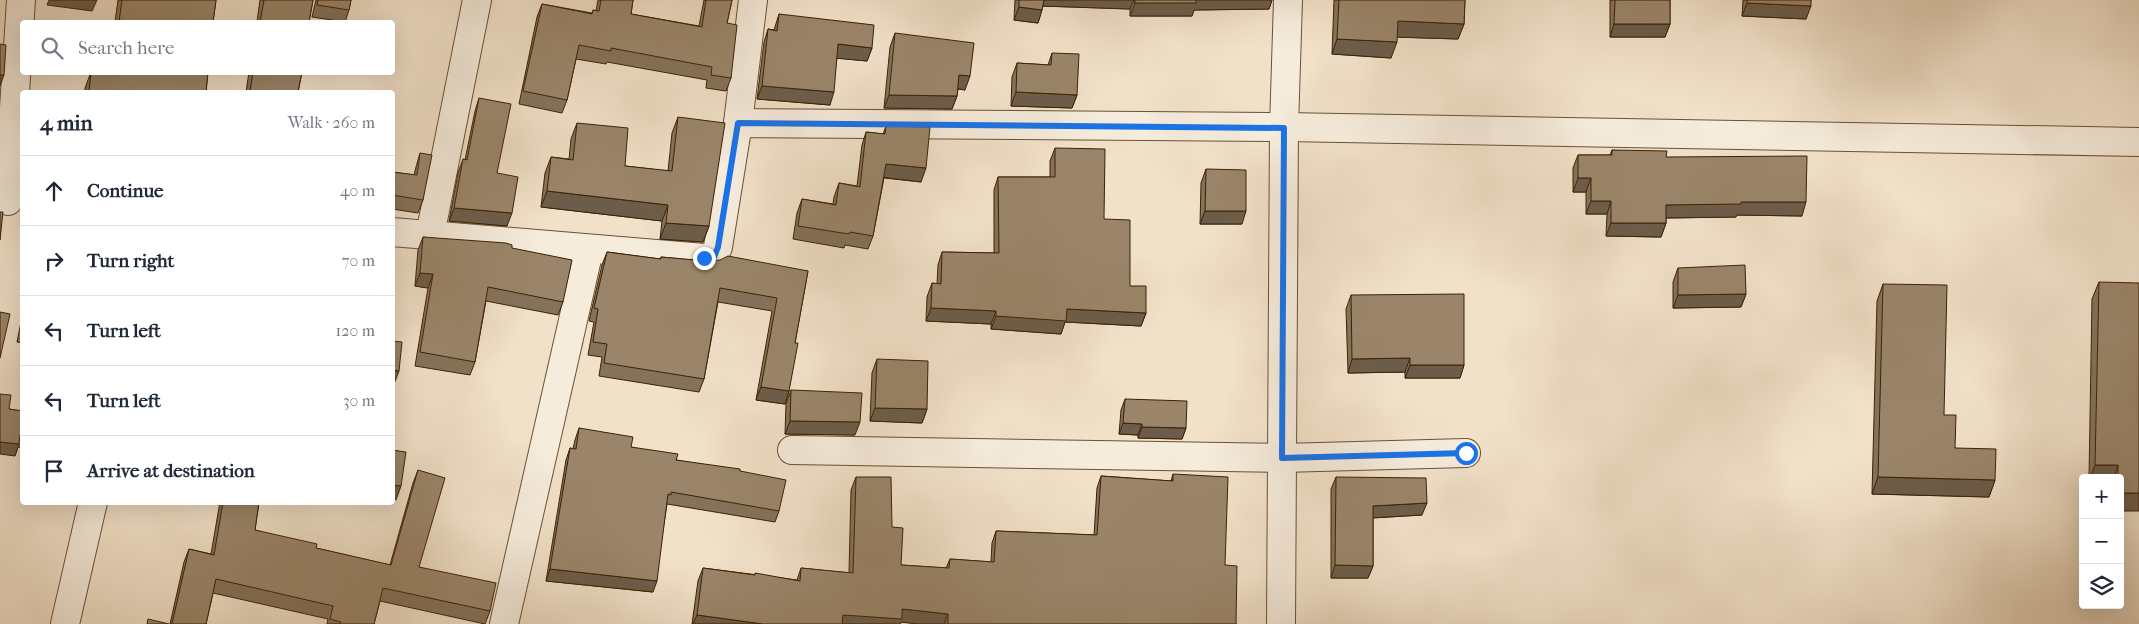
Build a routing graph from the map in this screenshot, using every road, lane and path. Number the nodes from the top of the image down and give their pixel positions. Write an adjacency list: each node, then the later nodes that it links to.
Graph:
1 (21, 0): 8 (street)
2 (478, 0): 10 (street)
3 (752, 0): 5 (street)
4 (1288, 0): 6 (street)
5 (738, 123): 6 (street); 11 (street)
6 (1284, 128): 7 (street); 14 (street)
7 (2139, 142)
8 (10, 201)
9 (395, 232): 10 (street)
10 (430, 235): 11 (street)
11 (590, 250): 17 (street)
12 (792, 450): 14 (street)
13 (1466, 453): 14 (street)
14 (1282, 458): 18 (street)
15 (92, 505): 16 (street)
16 (65, 624)
17 (504, 624)
18 (1281, 624)

